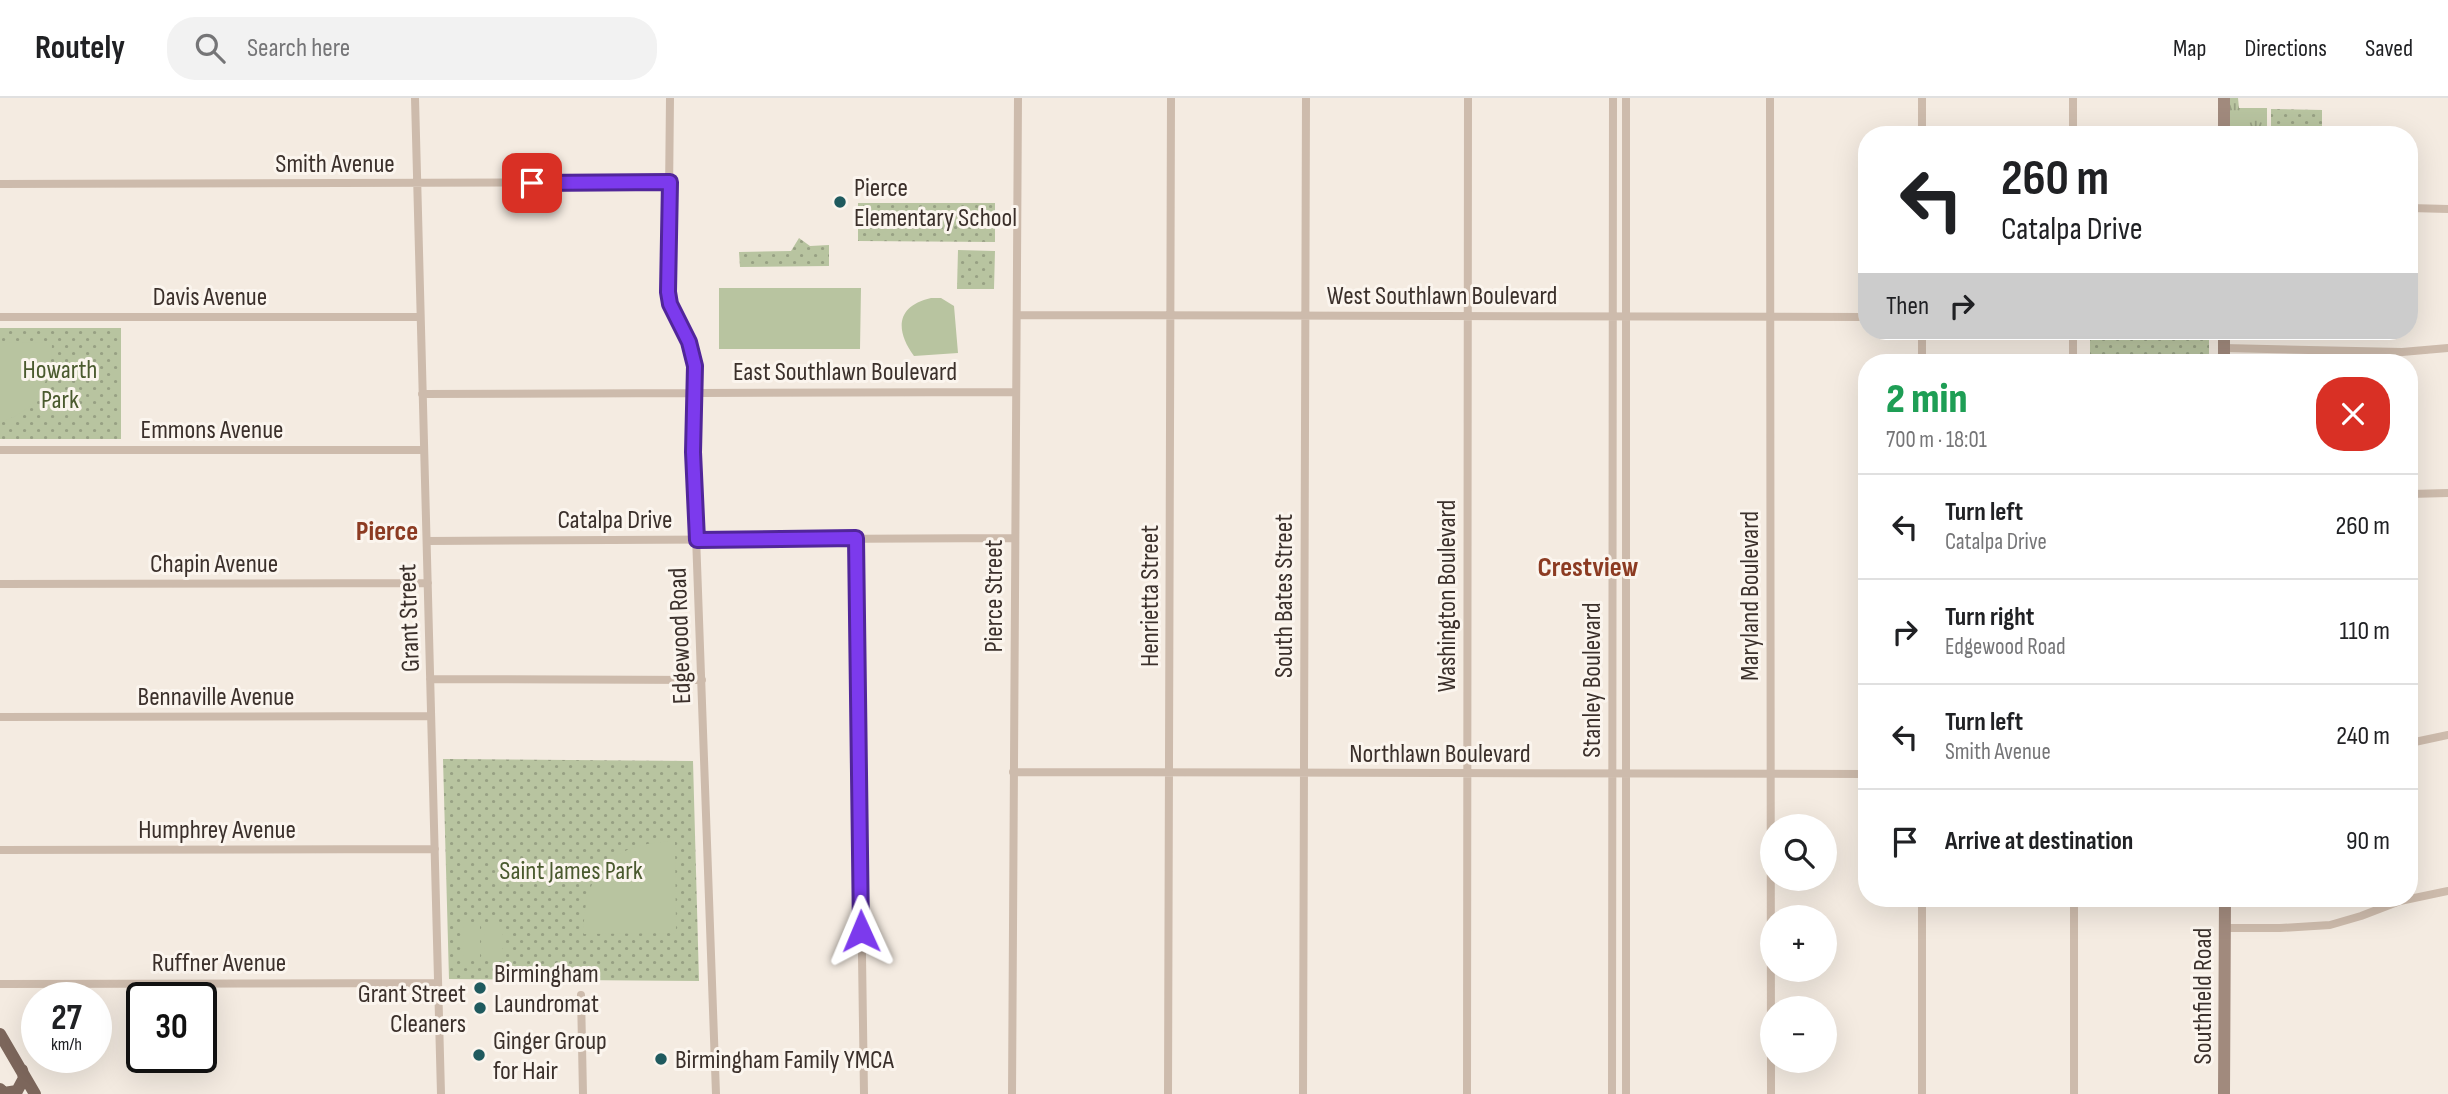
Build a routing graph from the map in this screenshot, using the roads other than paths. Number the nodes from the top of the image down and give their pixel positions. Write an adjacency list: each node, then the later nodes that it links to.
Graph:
1 (415, 98): 20 (street, Grant Street)
2 (670, 98): 18 (street, Edgewood Road)
3 (1018, 98): 23 (street, Pierce Street)
4 (1171, 98): 24 (street, Henrietta Street)
5 (1306, 98): 25 (street, South Bates Street)
6 (1468, 98): 26 (street, Washington Boulevard)
7 (1613, 98): 13 (street, Stanley Boulevard)
8 (1626, 98): 14 (street, Stanley Boulevard)
9 (1770, 98): 31 (street, Maryland Boulevard)
10 (1922, 98): 15 (street)
11 (2073, 98): 16 (street)
12 (2224, 98): 17 (main road)
13 (1613, 114): 14 (street); 27 (street, Stanley Boulevard)
14 (1626, 114): 28 (street, Stanley Boulevard)
15 (1922, 126)
16 (2073, 126)
17 (2224, 126)
18 (670, 182): 20 (street, Smith Avenue); 38 (street, Edgewood Road)
19 (0, 184): 20 (street, Smith Avenue)
20 (417, 184): 30 (street, Grant Street)
21 (2418, 208): 22 (street)
22 (2448, 209)
23 (1017, 315): 24 (street, West Southlawn Boulevard); 37 (street, Pierce Street)
24 (1170, 316): 25 (street, West Southlawn Boulevard); 59 (street, Henrietta Street)
25 (1305, 316): 26 (street, West Southlawn Boulevard); 60 (street, South Bates Street)
26 (1468, 316): 27 (street, West Southlawn Boulevard); 61 (street, Washington Boulevard)
27 (1612, 316): 28 (street, West Southlawn Boulevard); 48 (street, Stanley Boulevard)
28 (1626, 316): 31 (street, West Southlawn Boulevard); 49 (street, Stanley Boulevard)
29 (0, 317): 30 (street, Davis Avenue)
30 (421, 317): 39 (street, Grant Street)
31 (1770, 317): 32 (street, West Southlawn Boulevard); 64 (street, Maryland Boulevard)
32 (1858, 317)
33 (2224, 340): 34 (main road)
34 (2224, 348): 35 (street); 36 (main road)
35 (2448, 348)
36 (2224, 354)
37 (1016, 392): 38 (street, East Southlawn Boulevard); 45 (street, Pierce Street)
38 (695, 393): 39 (street, East Southlawn Boulevard); 46 (street, Edgewood Road)
39 (422, 394): 41 (street, Grant Street)
40 (0, 450): 41 (street, Emmons Avenue)
41 (424, 450): 47 (street, Grant Street)
42 (2448, 493): 43 (street)
43 (2418, 494)
44 (856, 538): 45 (street, Catalpa Drive); 46 (street, Catalpa Drive); 89 (street)
45 (1014, 538): 58 (street, Pierce Street)
46 (697, 540): 47 (street, Catalpa Drive); 53 (street, Edgewood Road)
47 (427, 541): 50 (street, Grant Street)
48 (1612, 552): 49 (street); 62 (street, Stanley Boulevard)
49 (1626, 552): 63 (street, Stanley Boulevard)
50 (428, 583): 51 (street, Chapin Avenue); 52 (street, Grant Street)
51 (0, 584)
52 (430, 679): 53 (street); 55 (street, Grant Street)
53 (702, 680): 88 (street, Edgewood Road)
54 (0, 716): 55 (street, Bennaville Avenue)
55 (431, 716): 66 (street, Grant Street)
56 (2448, 734): 57 (street)
57 (2418, 741)
58 (1013, 772): 59 (street, Northlawn Boulevard); 90 (street, Pierce Street)
59 (1169, 773): 60 (street, Northlawn Boulevard); 91 (street, Henrietta Street)
60 (1305, 774): 61 (street, Northlawn Boulevard); 92 (street, South Bates Street)
61 (1467, 774): 62 (street, Northlawn Boulevard); 93 (street, Washington Boulevard)
62 (1612, 774): 63 (street, Northlawn Boulevard); 75 (street, Stanley Boulevard)
63 (1625, 774): 64 (street, Northlawn Boulevard); 76 (street, Stanley Boulevard)
64 (1770, 774): 65 (street, Northlawn Boulevard); 96 (street, Maryland Boulevard)
65 (1858, 774)
66 (435, 849): 67 (street, Humphrey Avenue); 77 (street, Grant Street)
67 (0, 850)
68 (2448, 891): 69 (street)
69 (2418, 897)
70 (1922, 907): 97 (street)
71 (2074, 907): 98 (street)
72 (2225, 907): 74 (main road, Southfield Road)
73 (2384, 907): 74 (street)
74 (2225, 928): 99 (main road, Southfield Road)
75 (1612, 933): 76 (street); 94 (street, Stanley Boulevard)
76 (1625, 933): 95 (street, Stanley Boulevard)
77 (438, 983): 78 (street, Ruffner Avenue); 86 (street, Grant Street)
78 (0, 984)
79 (581, 995): 87 (street)
80 (0, 1035): 81 (main road)
81 (21, 1068)
82 (22, 1073): 84 (main road)
83 (24, 1073): 85 (main road)
84 (0, 1089)
85 (35, 1094)
86 (441, 1094)
87 (583, 1094)
88 (716, 1094)
89 (864, 1094)
90 (1012, 1094)
91 (1168, 1094)
92 (1303, 1094)
93 (1467, 1094)
94 (1612, 1094)
95 (1626, 1094)
96 (1771, 1094)
97 (1922, 1094)
98 (2074, 1094)
99 (2224, 1094)

